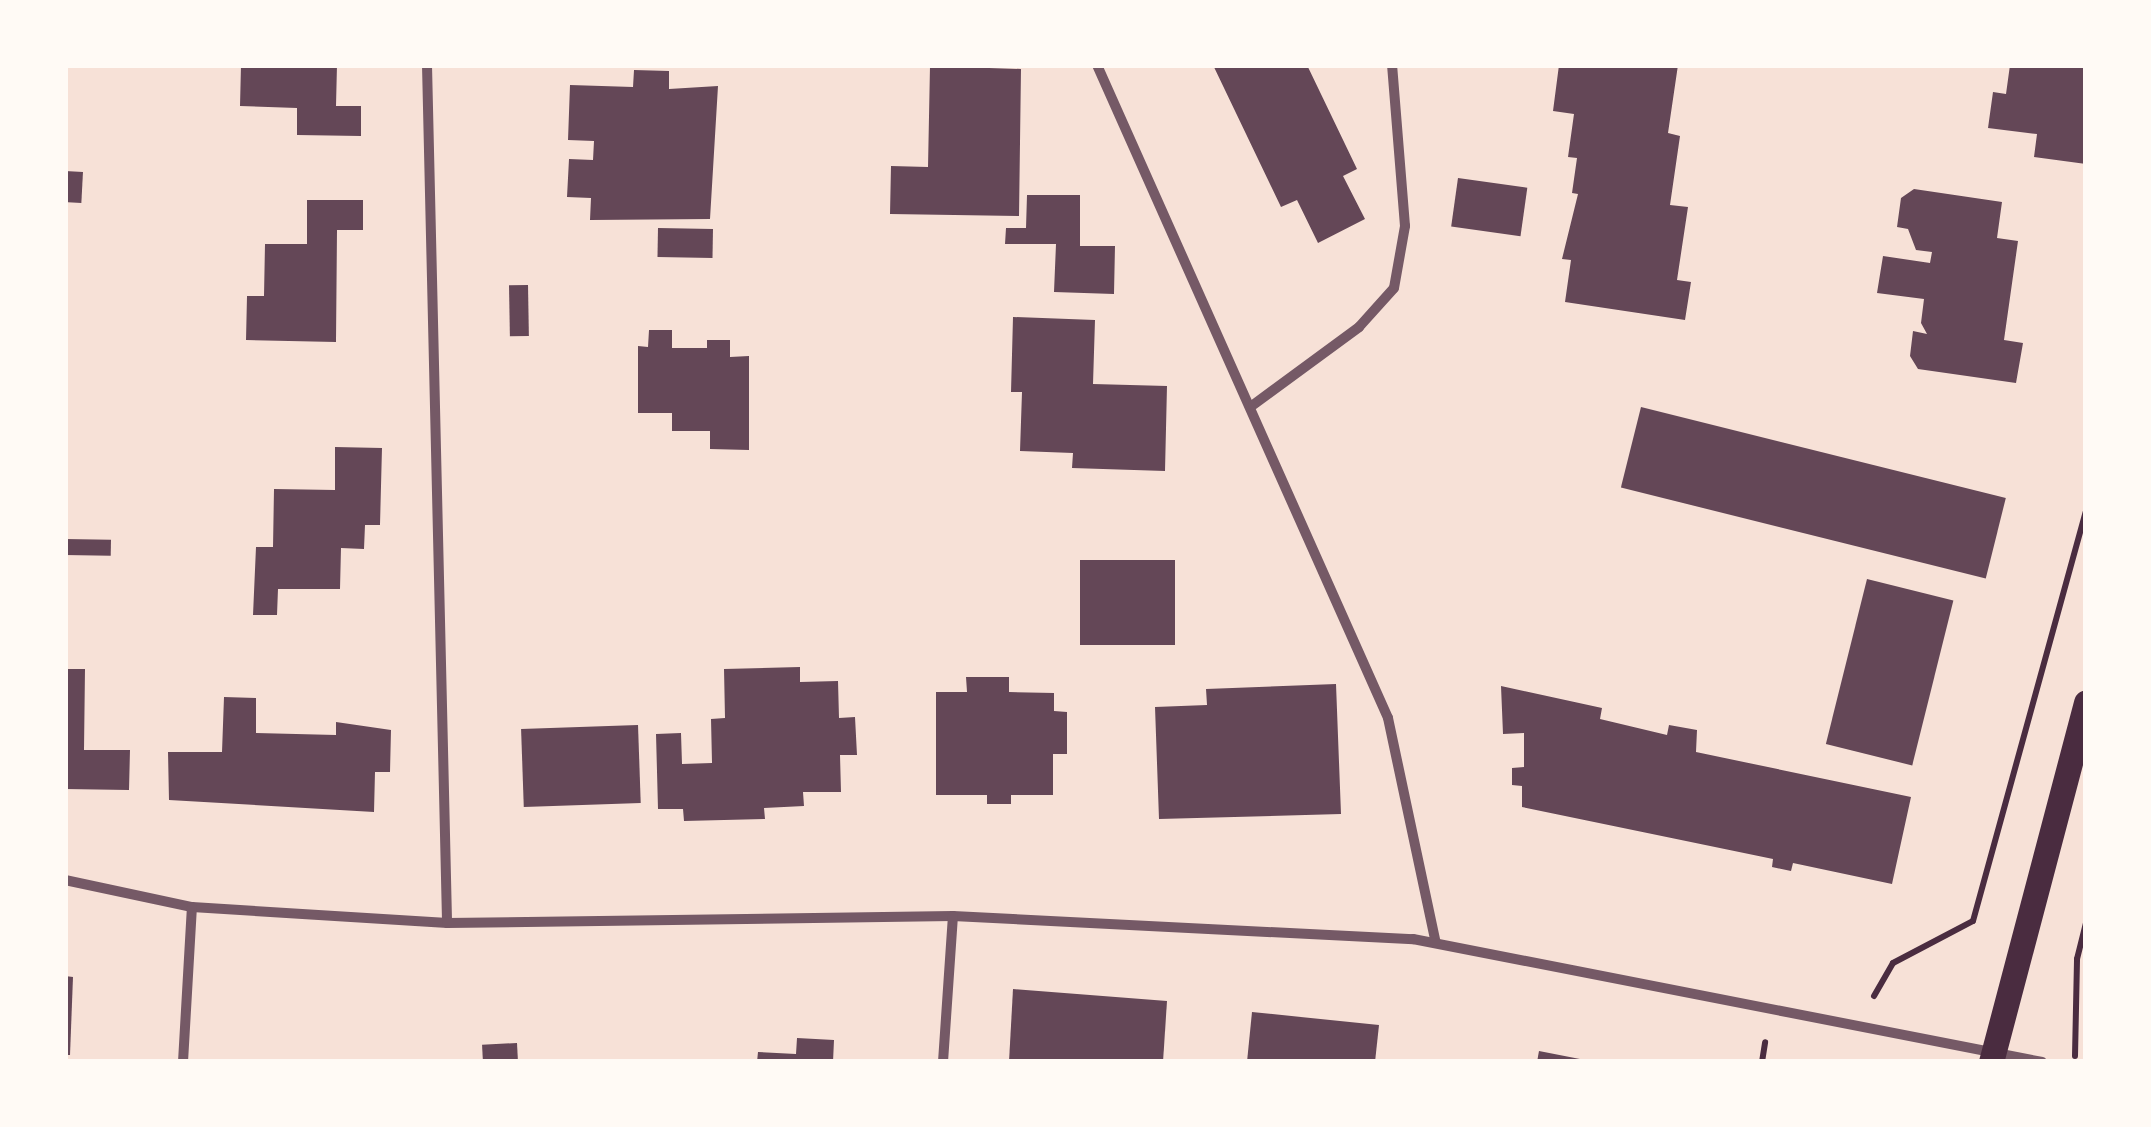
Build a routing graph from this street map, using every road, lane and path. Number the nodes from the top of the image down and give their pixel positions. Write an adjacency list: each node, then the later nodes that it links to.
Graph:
1 (427, 65): 10 (street)
2 (1096, 65): 4 (street)
3 (1392, 65): 4 (street)
4 (1252, 405): 12 (street)
5 (2086, 512): 13 (path)
6 (2086, 702): 15 (main road)
7 (65, 880): 8 (street)
8 (192, 907): 10 (street); 16 (street)
9 (953, 916): 10 (street); 12 (street); 17 (street)
10 (447, 922)
11 (2086, 922): 20 (path)
12 (1436, 943): 13 (street)
13 (1868, 1026): 15 (street)
14 (1765, 1047): 18 (path)
15 (1992, 1056): 19 (street)
16 (184, 1062)
17 (943, 1062)
18 (1762, 1062)
19 (2042, 1062)
20 (2073, 1062)

